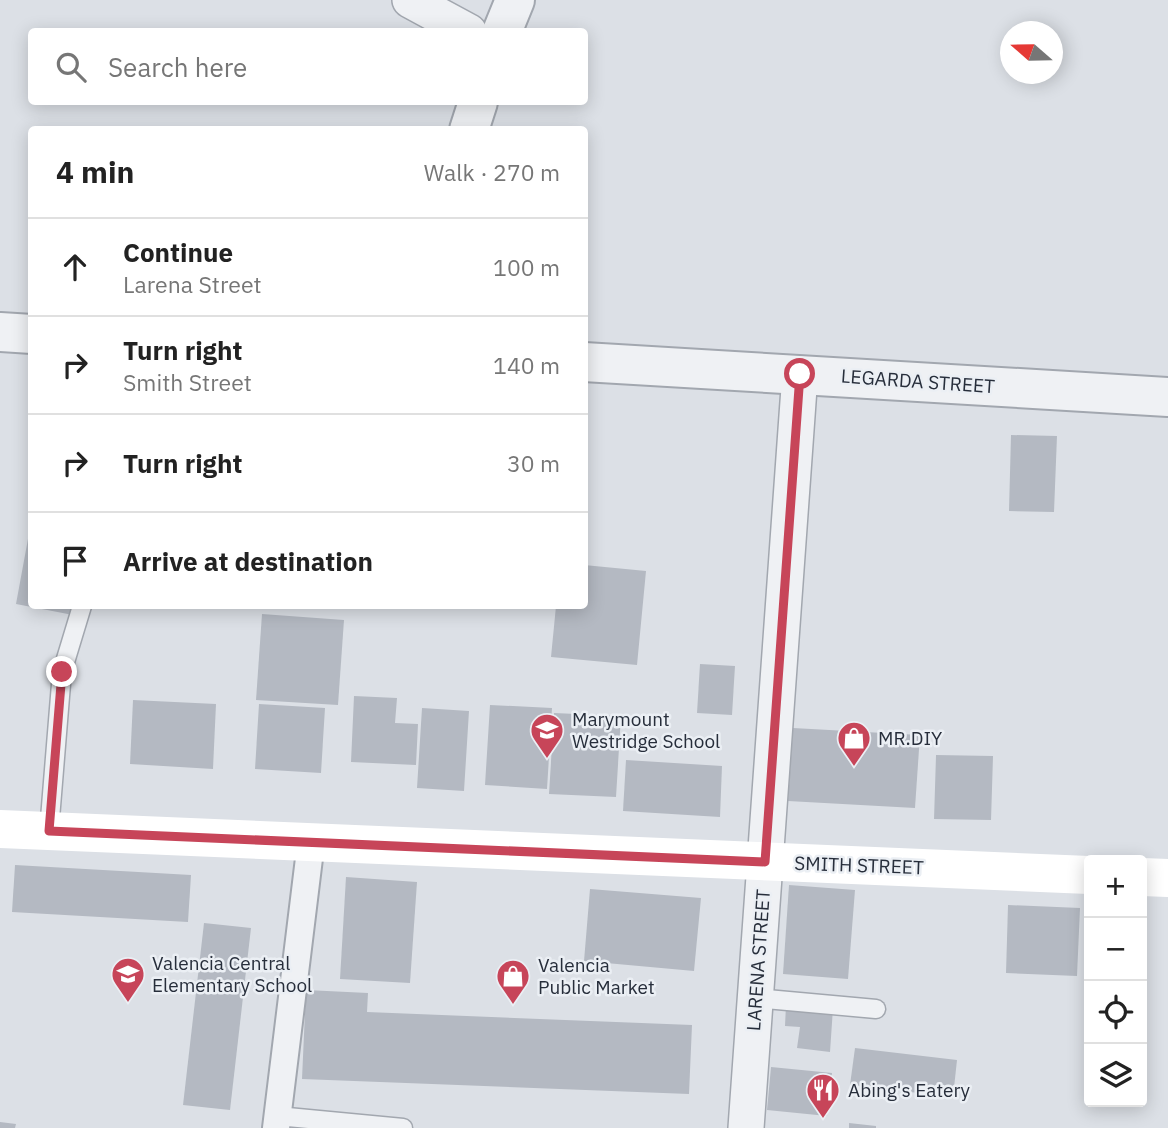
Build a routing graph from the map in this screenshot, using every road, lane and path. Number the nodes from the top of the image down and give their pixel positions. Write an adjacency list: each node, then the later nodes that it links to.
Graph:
1 (410, 0): 3 (street)
2 (515, 0): 4 (street)
3 (462, 28)
4 (504, 28)
5 (477, 105): 6 (street)
6 (470, 126)
7 (0, 332): 8 (street)
8 (28, 334)
9 (588, 362): 10 (street, LEGARDA STREET)
10 (800, 374): 11 (street, LEGARDA STREET); 16 (street, LARENA STREET)
11 (1168, 397)
12 (81, 609): 14 (lane)
13 (0, 829): 14 (main road, SMITH STREET)
14 (49, 831): 15 (main road, SMITH STREET)
15 (311, 842): 16 (main road, SMITH STREET); 22 (street)
16 (765, 862): 17 (main road, SMITH STREET); 20 (street, LARENA STREET)
17 (1084, 875)
18 (1147, 877): 19 (main road)
19 (1168, 878)
20 (755, 998): 21 (lane); 24 (street, LARENA STREET)
21 (876, 1009)
22 (276, 1122): 23 (lane)
23 (403, 1128)
24 (746, 1128)

